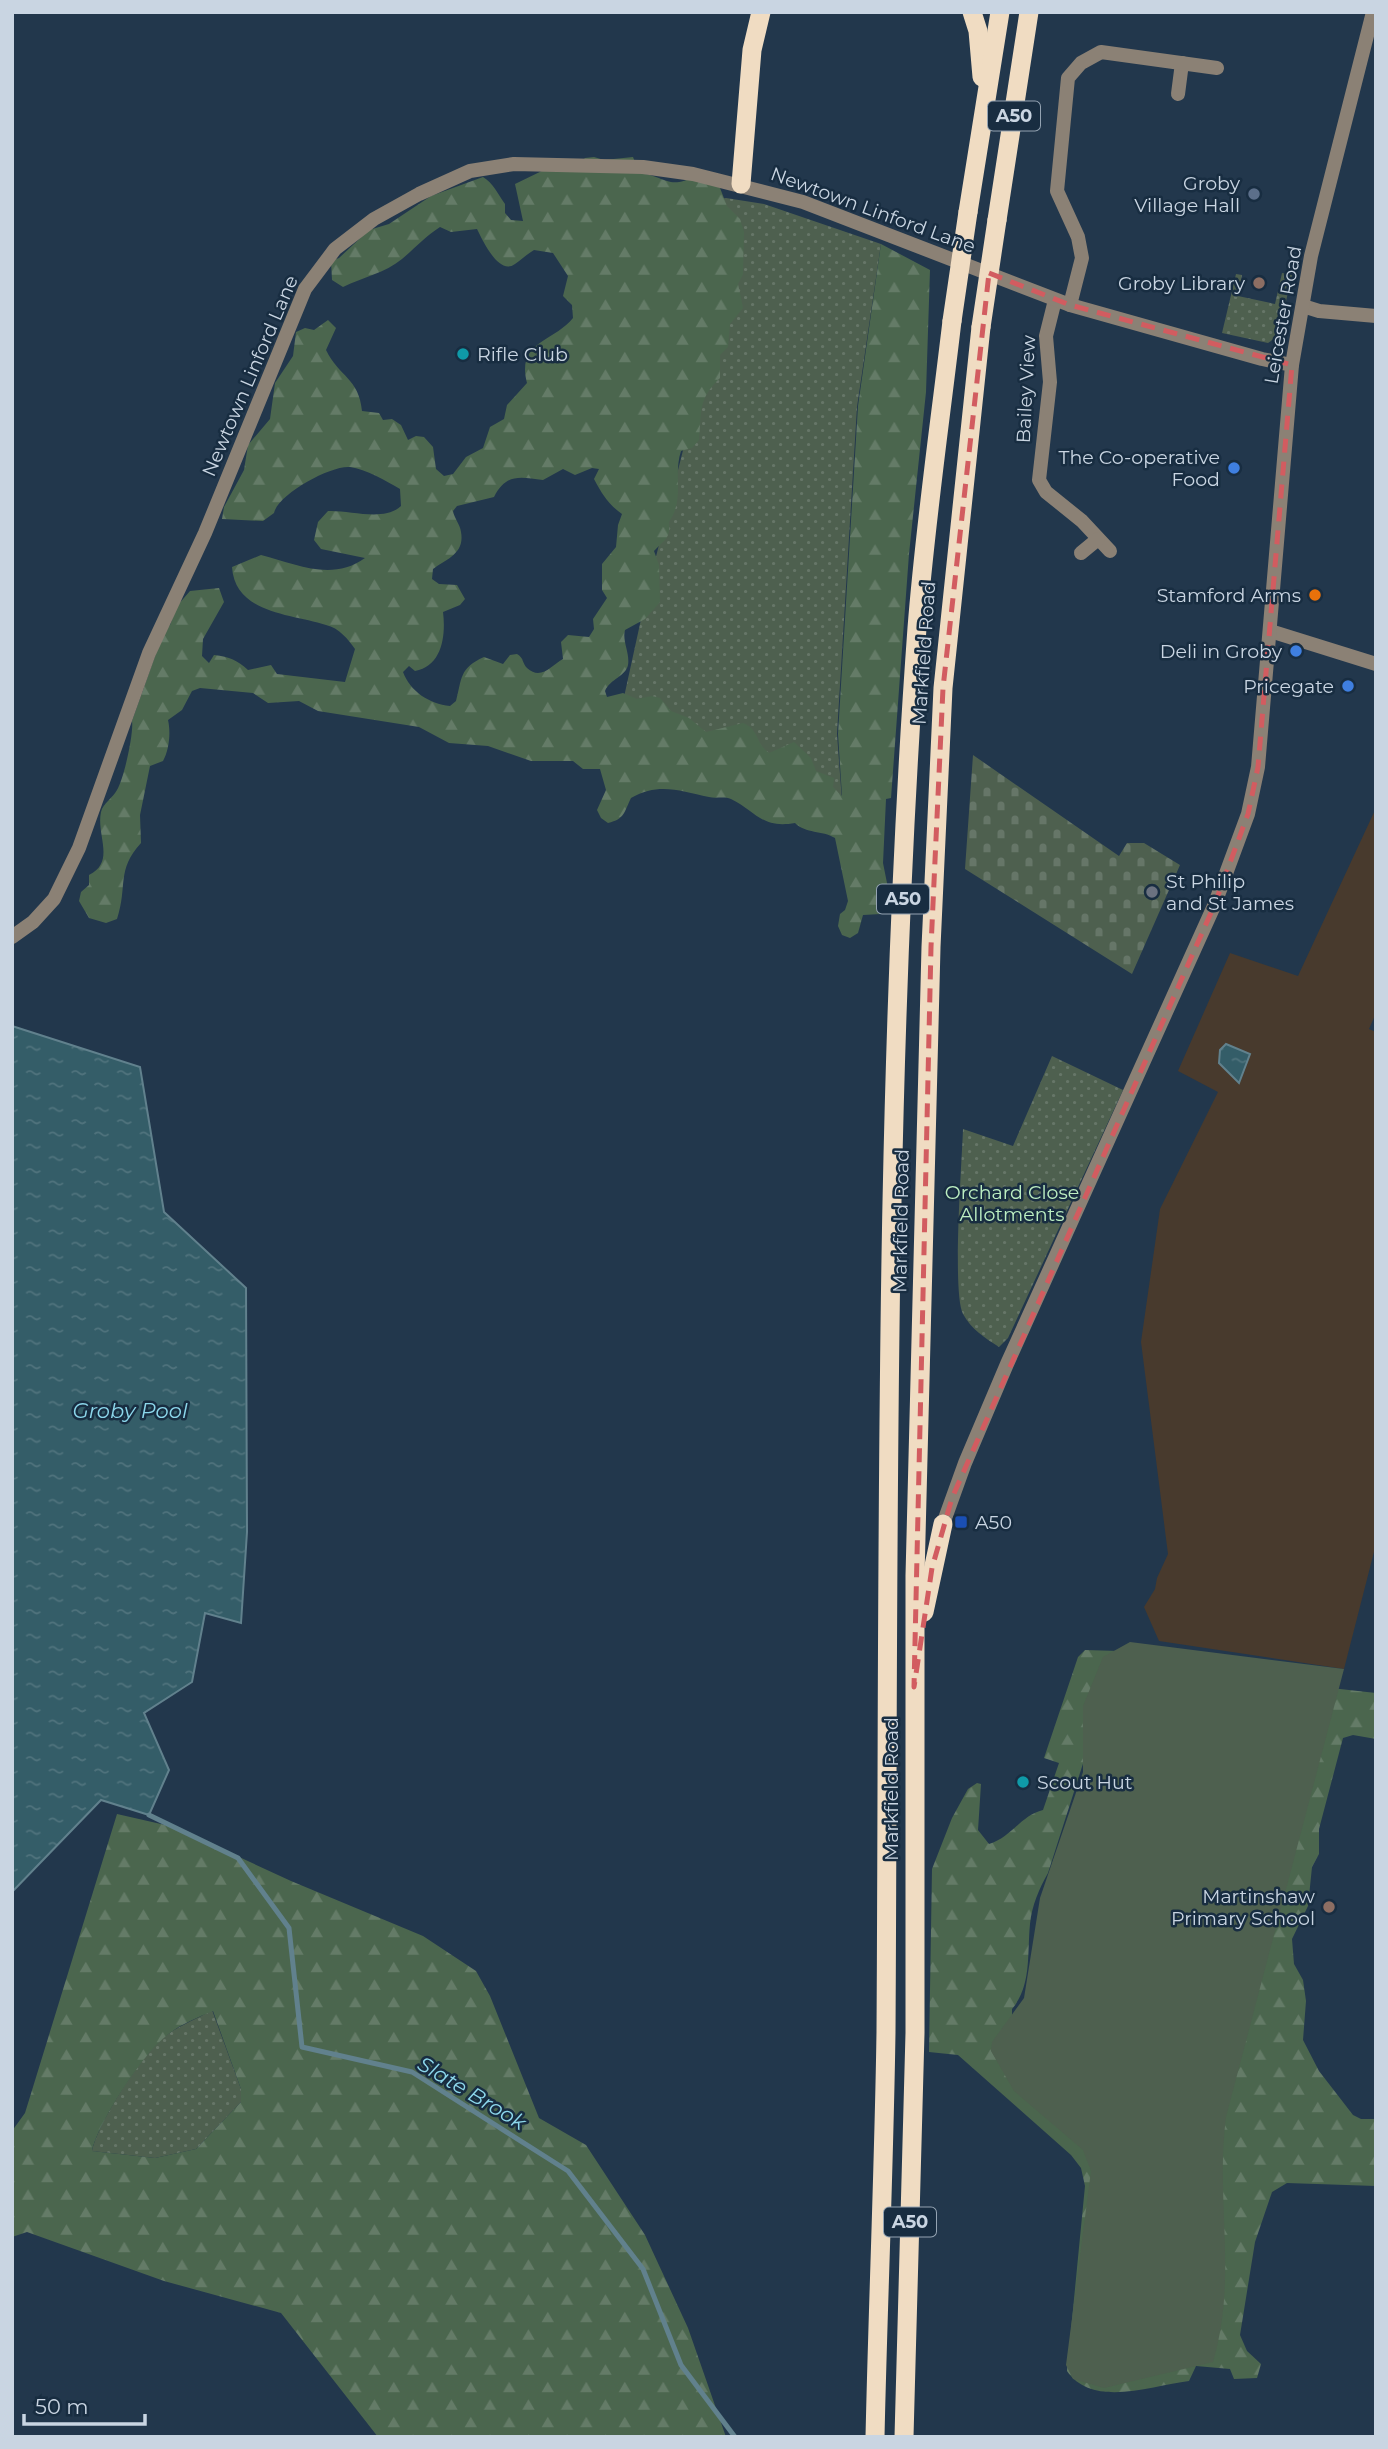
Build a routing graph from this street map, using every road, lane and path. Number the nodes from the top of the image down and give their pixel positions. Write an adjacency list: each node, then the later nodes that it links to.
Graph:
1 (761, 12): 10 (highway)
2 (972, 12): 9 (highway)
3 (1000, 12): 9 (highway, Markfield Road / A50)
4 (1029, 12): 23 (highway, Markfield Road / A50, bridge)
5 (1373, 12): 13 (street, Leicester Road)
6 (1182, 63): 7 (street); 8 (street); 12 (street)
7 (1216, 68)
8 (1178, 94)
9 (985, 106): 24 (highway, Markfield Road / A50, bridge)
10 (741, 184): 11 (street, Newtown Linford Lane); 21 (street, Newtown Linford Lane)
11 (1055, 300): 12 (street, Newtown Linford Lane); 16 (street, Bailey View)
12 (1070, 305): 15 (street, Newtown Linford Lane)
13 (1303, 306): 14 (street); 15 (street, Leicester Road)
14 (1376, 316)
15 (1292, 365): 19 (street, Leicester Road)
16 (1098, 540): 17 (street, Bailey View); 18 (street)
17 (1110, 551)
18 (1082, 553)
19 (1270, 631): 20 (street); 22 (street)
20 (1376, 664)
21 (12, 937)
22 (943, 1524): 23 (highway)
23 (914, 1687): 25 (highway, Markfield Road / A50)
24 (875, 2437)
25 (904, 2437)

